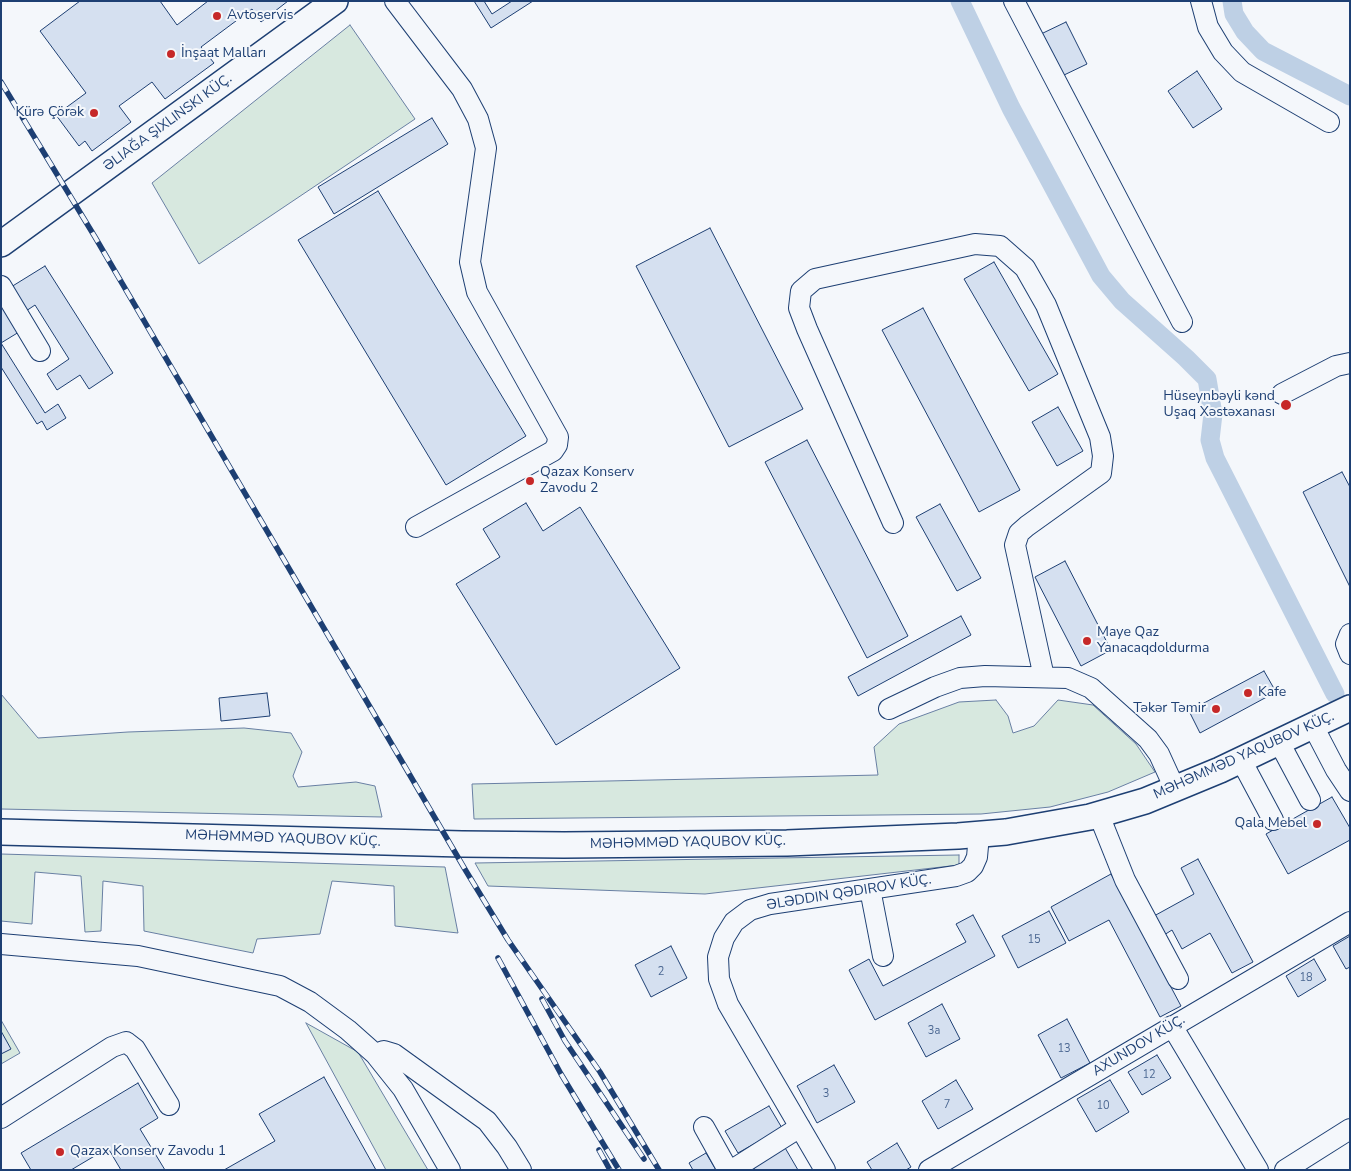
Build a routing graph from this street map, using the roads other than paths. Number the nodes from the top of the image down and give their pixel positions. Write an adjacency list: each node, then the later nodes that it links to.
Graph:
1 (335, 1): 6 (main road)
2 (395, 1): 13 (street)
3 (1014, 1): 8 (street)
4 (1201, 1): 5 (street)
5 (1329, 122)
6 (1, 244)
7 (1, 286): 9 (street)
8 (1182, 322)
9 (40, 351)
10 (1350, 363): 11 (street)
11 (1282, 394)
12 (893, 523): 16 (street)
13 (416, 527)
14 (1350, 634): 15 (street)
15 (1350, 654)
16 (1044, 677): 18 (street); 22 (street)
17 (1350, 708): 19 (main road, MƏHƏMMƏD YAQUBOV KÜÇ.)
18 (889, 709)
19 (1313, 726): 20 (main road, MƏHƏMMƏD YAQUBOV KÜÇ.); 23 (street)
20 (1279, 742): 21 (main road, MƏHƏMMƏD YAQUBOV KÜÇ.); 24 (street)
21 (1241, 760): 22 (main road, MƏHƏMMƏD YAQUBOV KÜÇ.); 26 (street)
22 (1175, 790): 25 (main road, MƏHƏMMƏD YAQUBOV KÜÇ.)
23 (1350, 791)
24 (1310, 800)
25 (1099, 815): 28 (main road, MƏHƏMMƏD YAQUBOV KÜÇ.); 33 (street)
26 (1273, 820)
27 (1, 832): 28 (main road, MƏHƏMMƏD YAQUBOV KÜÇ.)
28 (979, 835): 29 (street, ƏLƏDDIN QƏDIROV KÜÇ.)
29 (870, 889): 32 (street); 39 (street, ƏLƏDDIN QƏDIROV KÜÇ.)
30 (1350, 922): 34 (street, AXUNDOV KÜÇ.)
31 (1, 944): 35 (street)
32 (883, 956)
33 (1178, 979)
34 (1172, 1026): 46 (street, AXUNDOV KÜÇ.); 47 (street)
35 (375, 1054): 41 (street); 42 (street)
36 (169, 1106): 37 (street)
37 (1, 1118)
38 (704, 1127): 43 (street)
39 (800, 1127): 44 (street); 45 (street, ƏLƏDDIN QƏDIROV KÜÇ.)
40 (1350, 1129): 48 (street)
41 (450, 1170)
42 (521, 1170)
43 (728, 1170)
44 (732, 1170)
45 (825, 1170)
46 (929, 1170)
47 (1258, 1170)
48 (1285, 1170)

